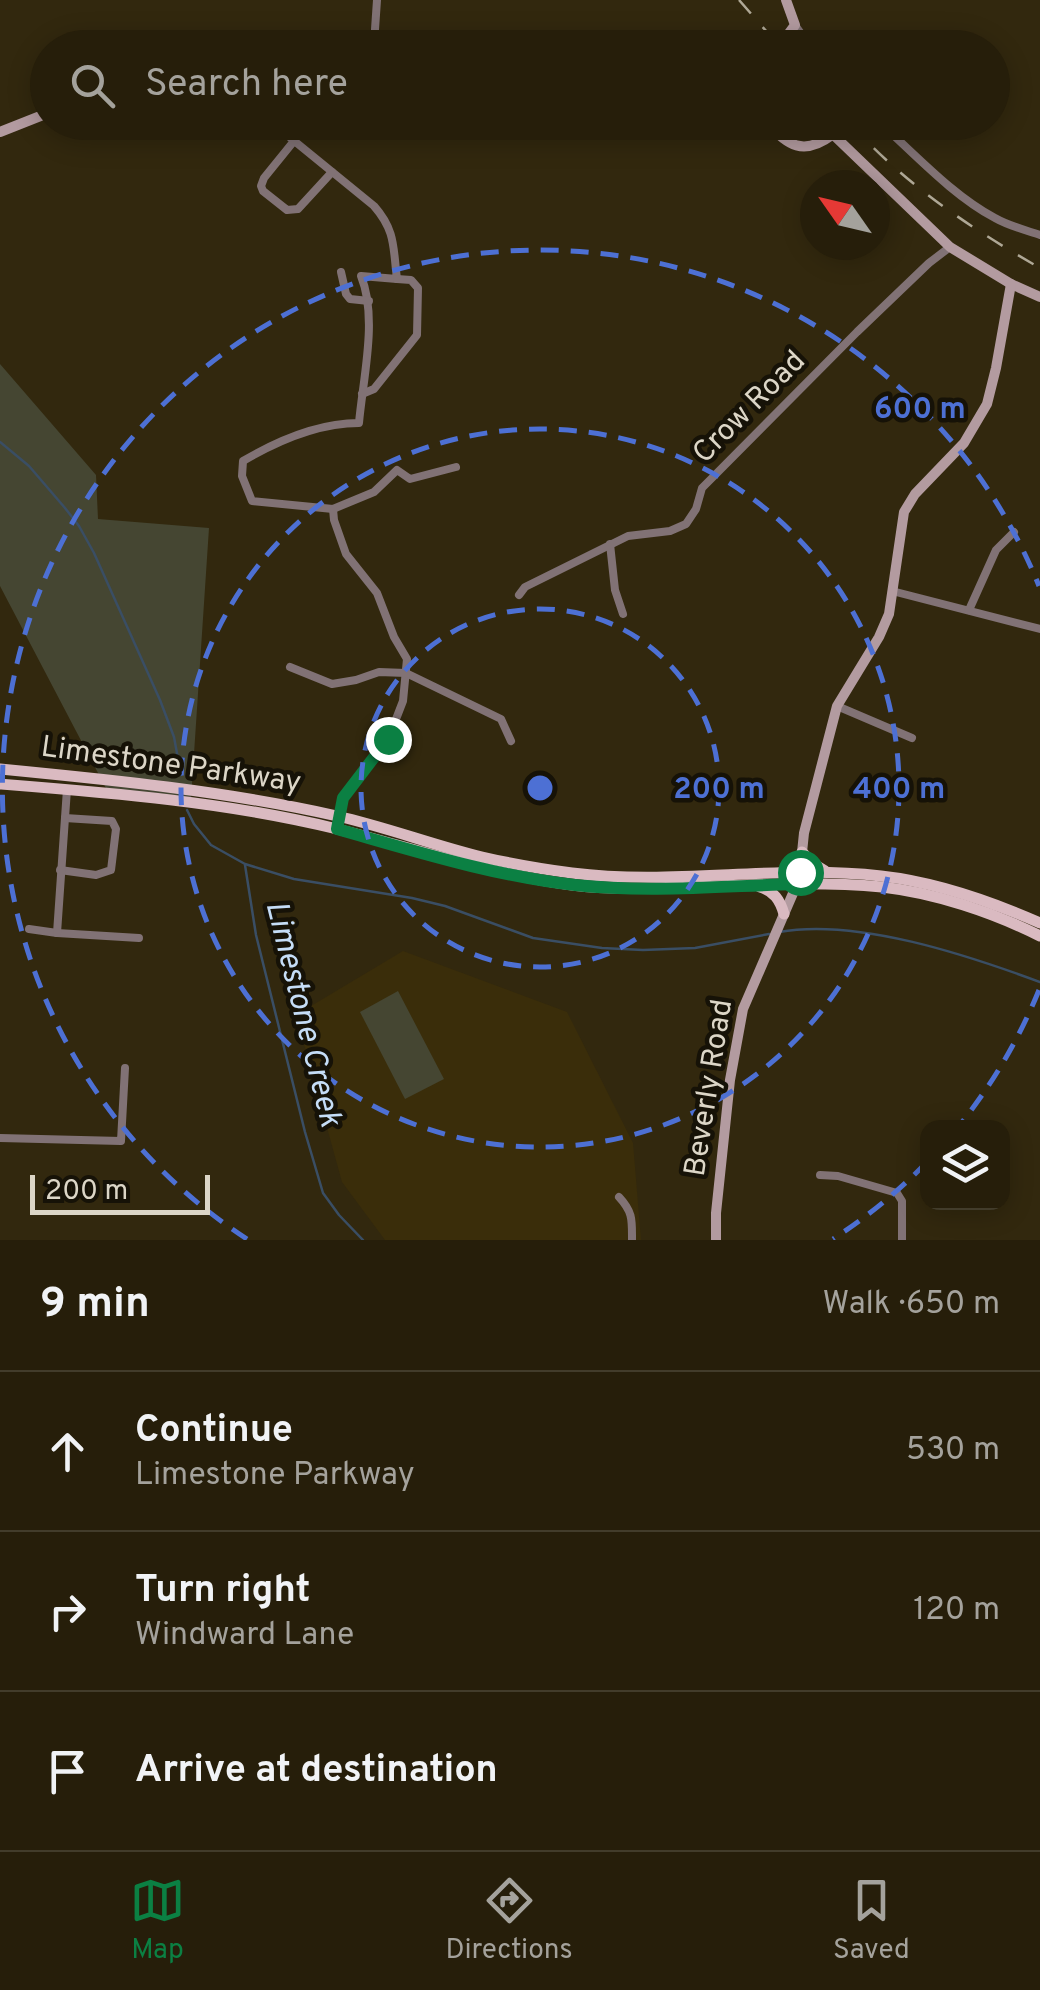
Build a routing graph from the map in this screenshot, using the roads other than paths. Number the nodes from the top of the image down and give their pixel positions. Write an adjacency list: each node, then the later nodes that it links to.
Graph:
1 (377, 0): 4 (street)
2 (786, 0): 3 (street)
3 (794, 25): 5 (street); 6 (street)
4 (375, 30)
5 (791, 30)
6 (798, 30)
7 (30, 120): 8 (street)
8 (0, 132)
9 (783, 140): 10 (street)
10 (825, 140)
11 (836, 140): 16 (street)
12 (899, 140): 15 (street)
13 (294, 141): 14 (street); 14 (street)
14 (332, 172): 18 (street)
15 (1040, 235)
16 (950, 247): 19 (street); 26 (street, Crow Road)
17 (340, 272): 21 (street)
18 (397, 274): 21 (street); 22 (street)
19 (1011, 284): 20 (street); 27 (street, Beverly Road)
20 (1040, 297)
21 (369, 301): 22 (street)
22 (362, 394): 24 (street)
23 (456, 467): 24 (street)
24 (333, 510): 33 (street)
25 (1014, 532): 29 (street)
26 (610, 544): 28 (street, Crow Road); 30 (street)
27 (892, 591): 29 (street); 34 (street, Beverly Road)
28 (519, 595)
29 (968, 610): 31 (street)
30 (623, 614)
31 (1040, 629)
32 (290, 666): 33 (street)
33 (406, 673): 36 (street); 42 (street)
34 (837, 706): 35 (street); 43 (street, Beverly Road)
35 (912, 738)
36 (511, 741)
37 (0, 769): 38 (main road, Limestone Parkway)
38 (69, 776): 40 (main road); 42 (main road, Limestone Parkway)
39 (0, 784): 40 (main road, Limestone Parkway)
40 (68, 790): 41 (street); 42 (main road, Limestone Parkway)
41 (65, 818): 44 (street); 44 (street)
42 (338, 823): 46 (main road, Limestone Parkway); 47 (main road, Limestone Parkway)
43 (802, 852): 45 (main road); 46 (street, Beverly Road)
44 (60, 870): 51 (street)
45 (828, 873): 46 (main road, Limestone Parkway); 49 (main road, Limestone Parkway)
46 (798, 878): 47 (main road, Limestone Parkway); 48 (street, Beverly Road); 52 (main road, Limestone Parkway)
47 (751, 885): 48 (main road)
48 (784, 914): 59 (street, Beverly Road)
49 (1040, 923)
50 (29, 929): 51 (street)
51 (56, 934): 53 (street)
52 (1040, 936)
53 (138, 938)
54 (125, 1068): 55 (street)
55 (0, 1138)
56 (820, 1174): 60 (street)
57 (620, 1197): 58 (street)
58 (632, 1240)
59 (716, 1240)
60 (902, 1240)

